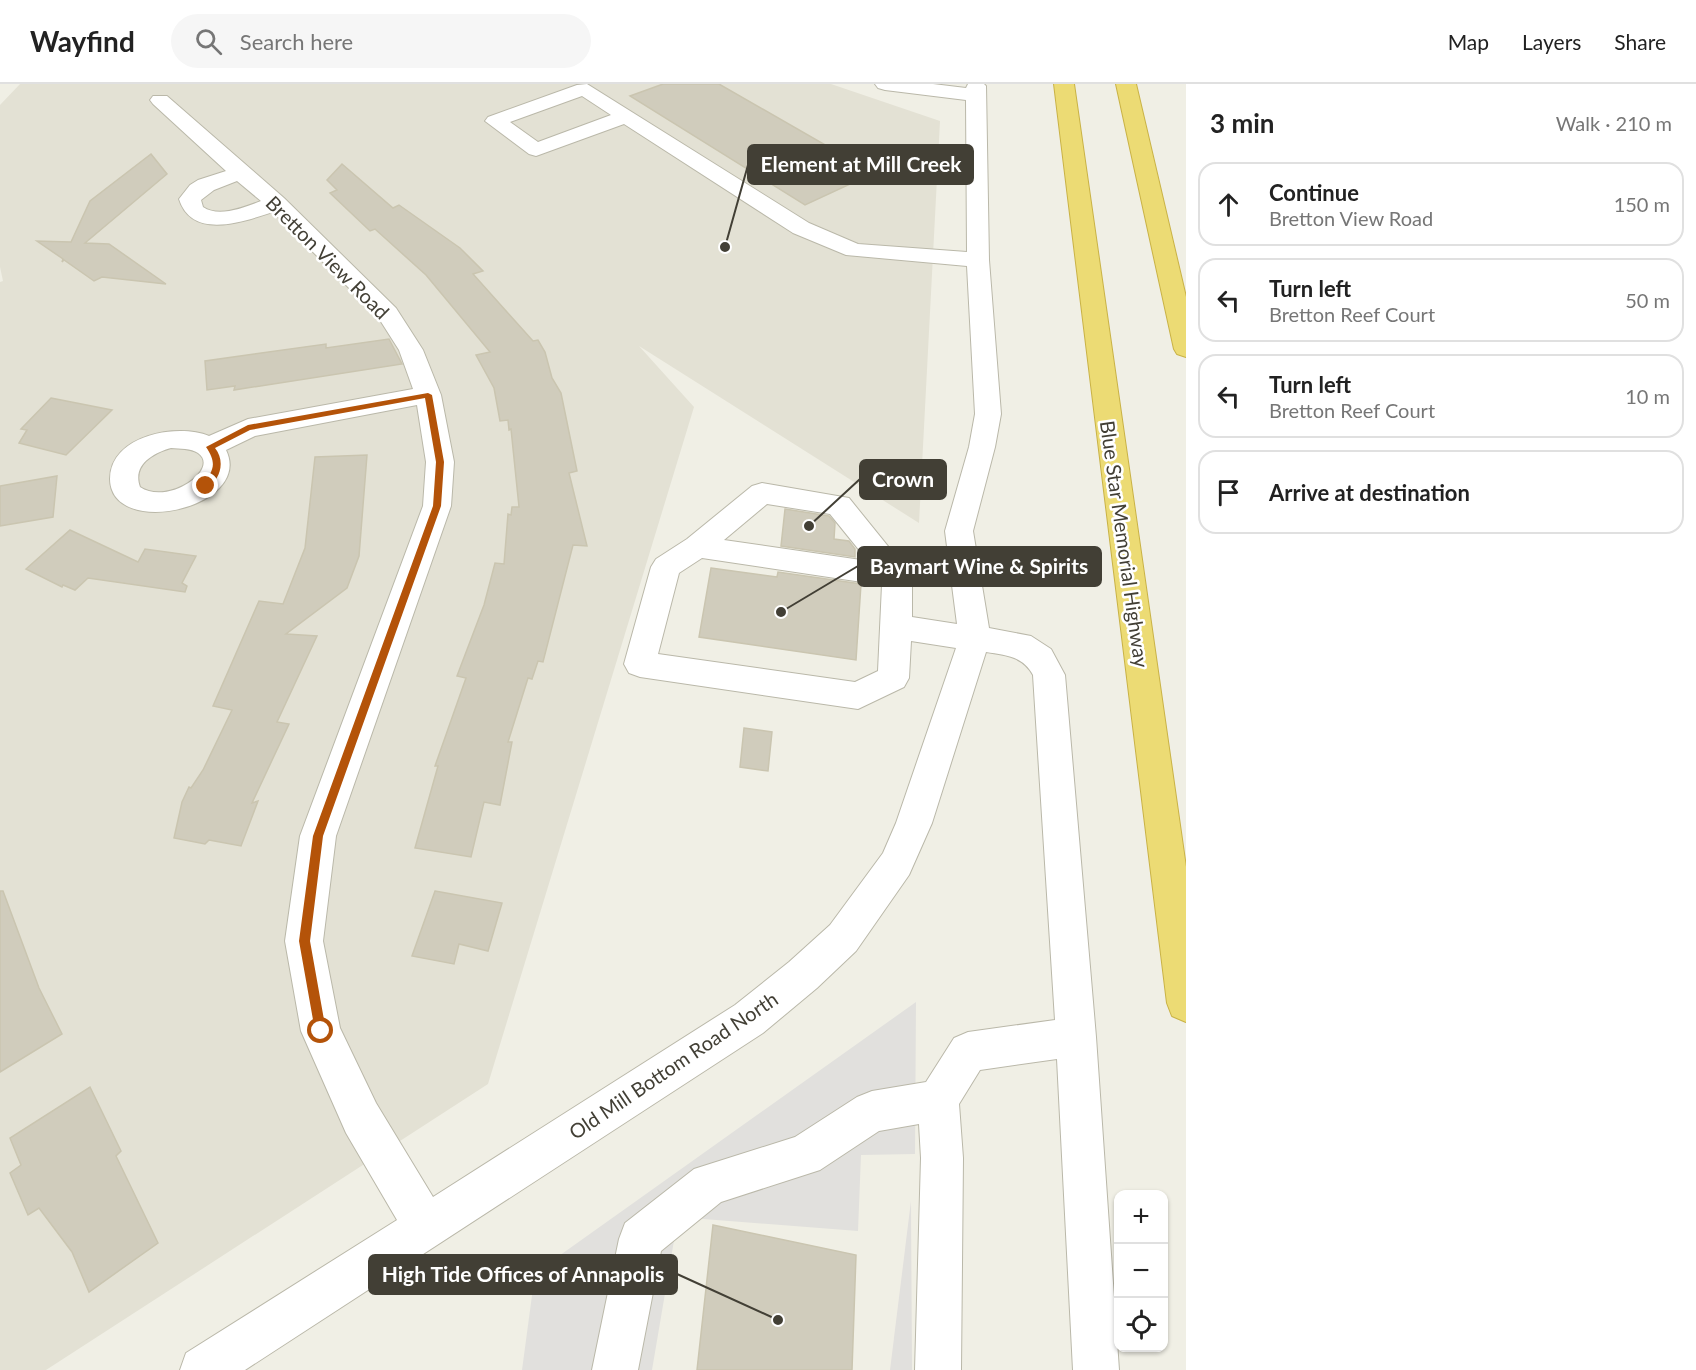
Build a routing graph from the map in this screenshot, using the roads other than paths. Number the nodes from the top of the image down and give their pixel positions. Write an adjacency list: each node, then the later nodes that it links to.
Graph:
1 (1064, 84): 17 (highway, Blue Star Memorial Highway)
2 (1128, 84): 9 (highway); 10 (highway)
3 (893, 85): 8 (street, Old Mill Bottom Road North)
4 (160, 100): 6 (street, Bretton View Road)
5 (626, 116): 5 (street); 8 (street)
6 (240, 173): 7 (street, Bretton View Road); 7 (street)
7 (276, 203): 11 (street, Bretton View Road)
8 (978, 261): 16 (street, Old Mill Bottom Road North)
9 (1186, 267)
10 (1186, 349)
11 (428, 395): 12 (street); 20 (street, Bretton View Road)
12 (210, 447)
13 (697, 547): 14 (street); 14 (street); 15 (street)
14 (897, 576): 15 (street)
15 (896, 627): 16 (street)
16 (975, 639): 18 (street); 20 (street, Old Mill Bottom Road North)
17 (1186, 1003)
18 (1076, 1037): 19 (street); 24 (street)
19 (938, 1100): 22 (street); 23 (street)
20 (427, 1228): 21 (street, Old Mill Bottom Road North)
21 (203, 1370)
22 (615, 1370)
23 (938, 1370)
24 (1096, 1370)

